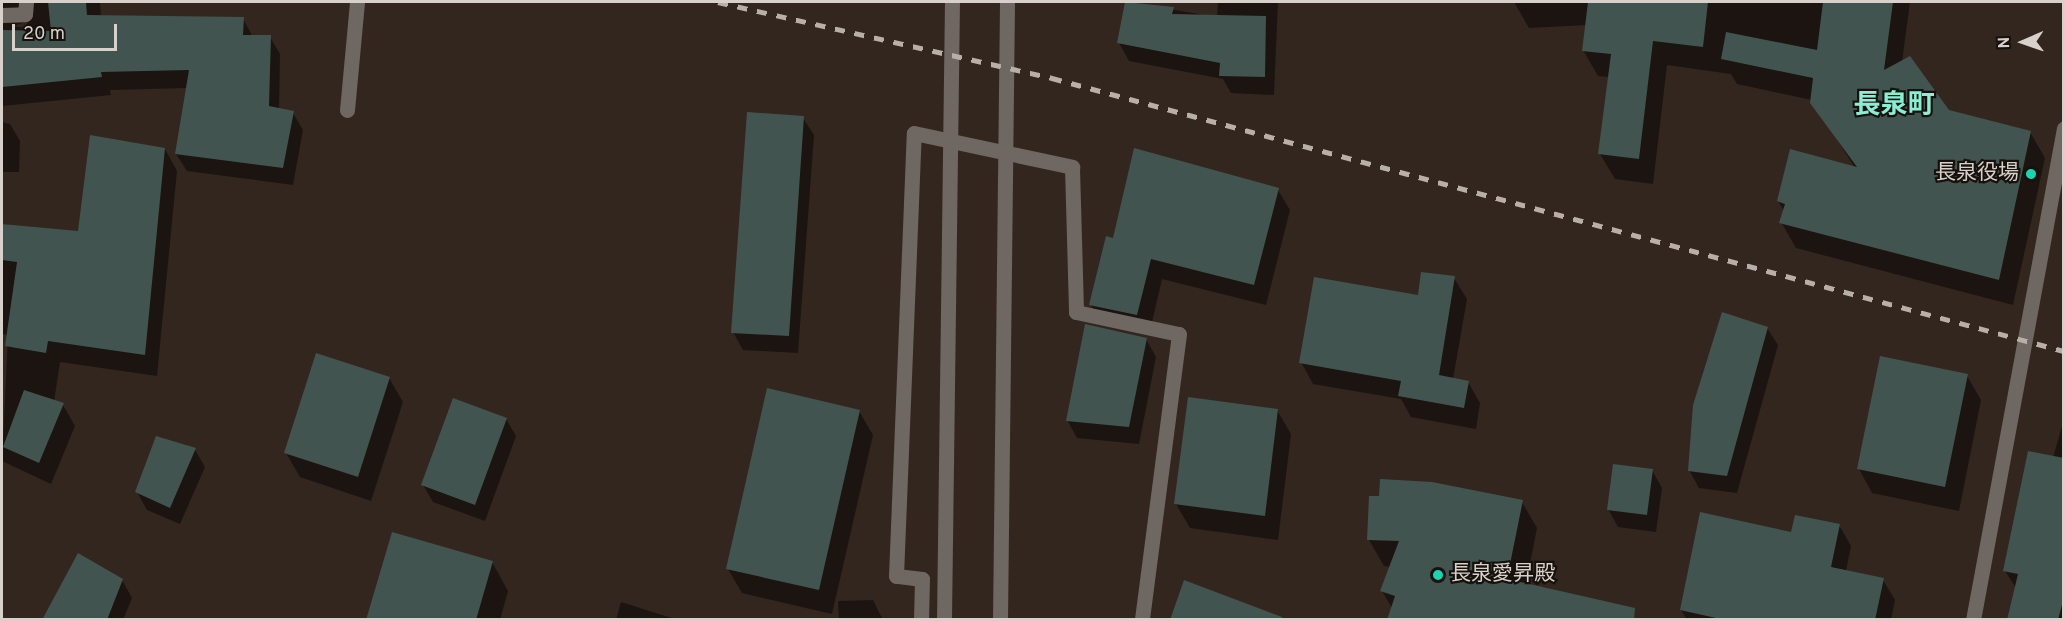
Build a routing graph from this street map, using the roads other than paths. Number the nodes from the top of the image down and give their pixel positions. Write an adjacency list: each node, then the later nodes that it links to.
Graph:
1 (26, 2): 5 (street)
2 (357, 2): 6 (street)
3 (952, 2): 10 (street)
4 (1007, 2): 11 (street)
5 (2, 15)
6 (347, 111)
7 (2064, 128): 8 (street)
8 (2057, 204): 13 (street)
9 (921, 620): 12 (street)
10 (944, 620)
11 (1000, 620)
12 (1142, 620)
13 (1973, 620)

